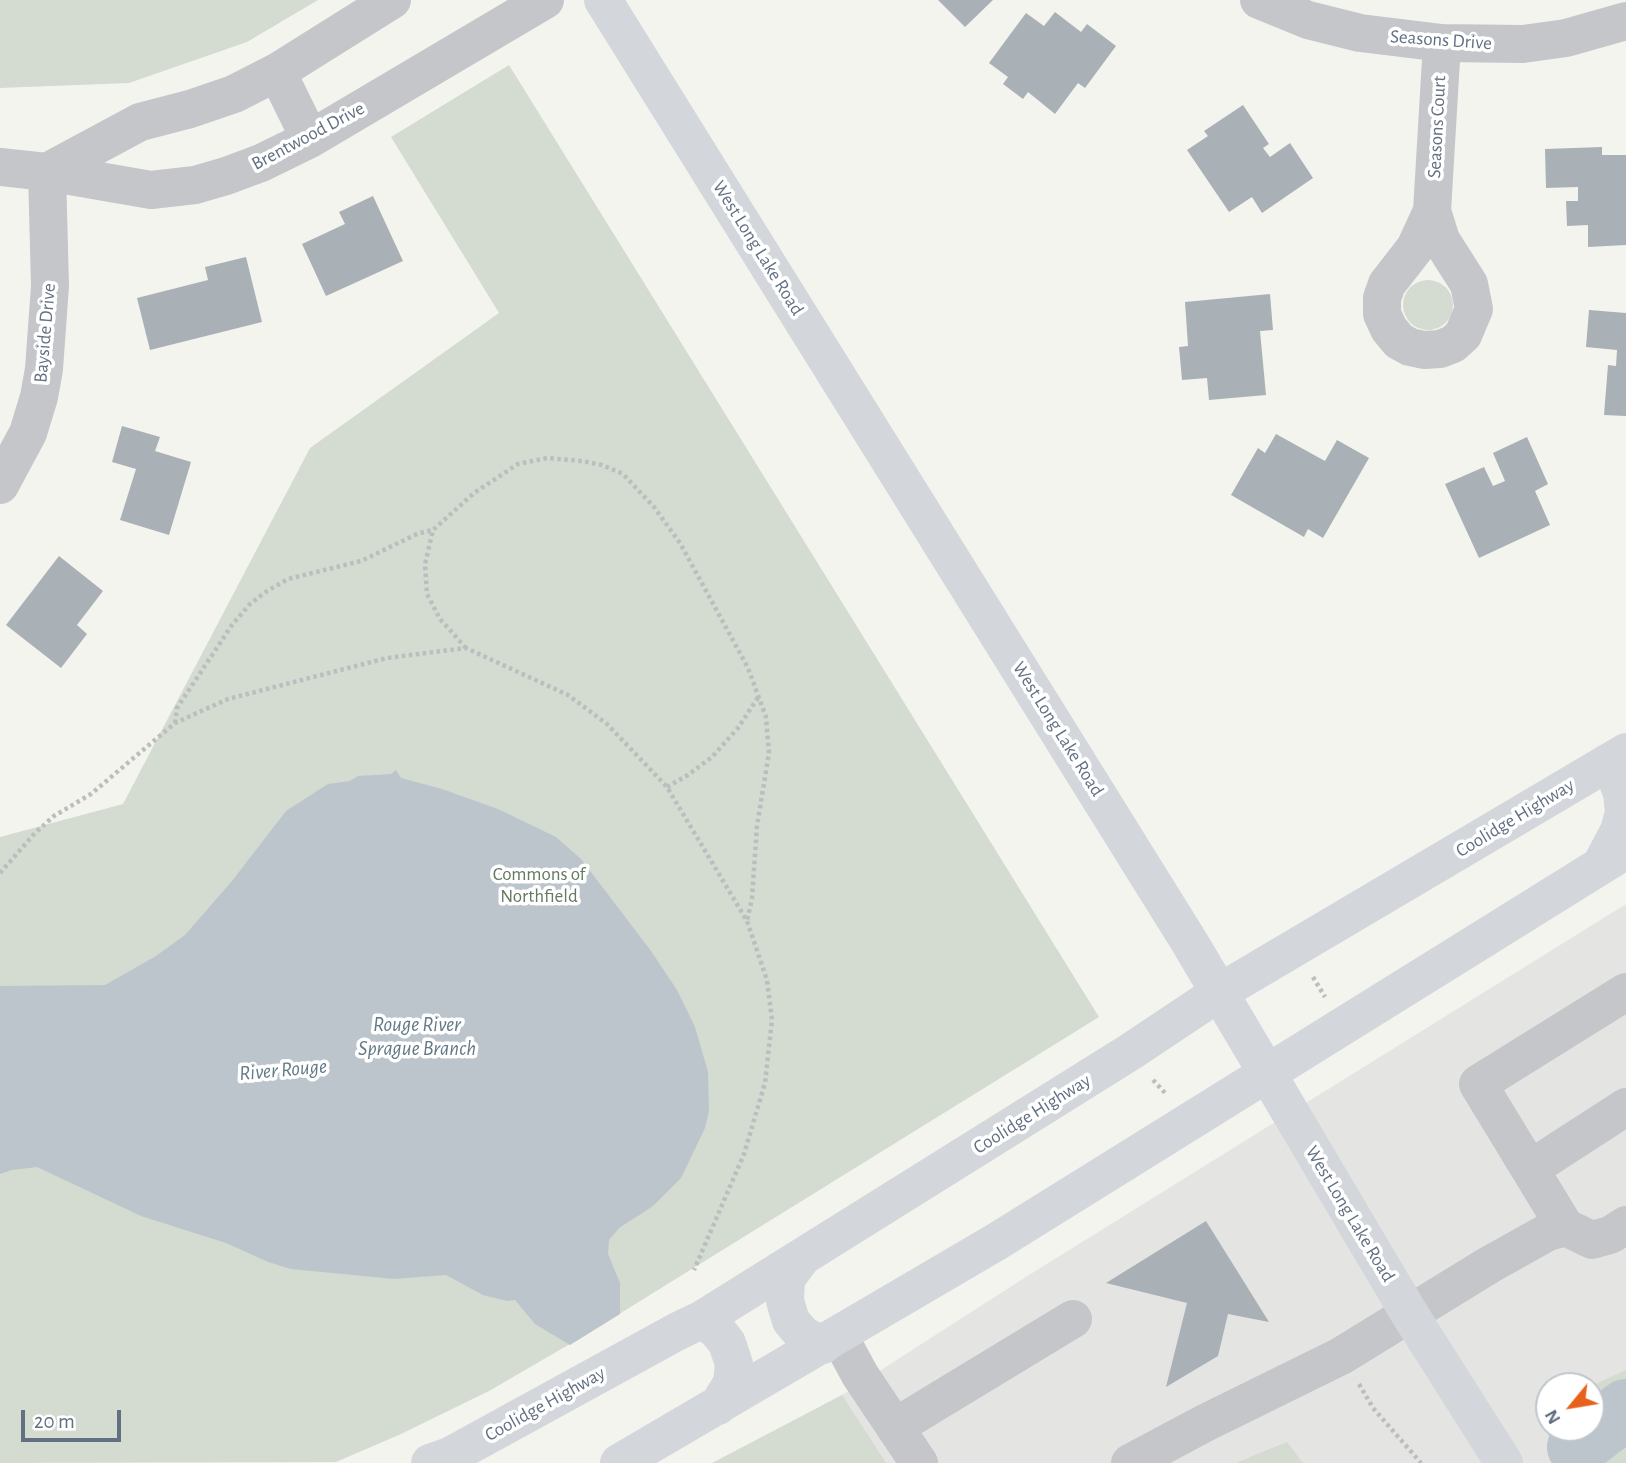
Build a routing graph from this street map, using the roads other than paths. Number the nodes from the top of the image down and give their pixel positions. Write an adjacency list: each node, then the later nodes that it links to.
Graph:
1 (393, 0): 7 (street)
2 (545, 0): 8 (street, Brentwood Drive)
3 (603, 0): 15 (main road, West Long Lake Road)
4 (1259, 0): 6 (street, Seasons Drive)
5 (1626, 21): 6 (street, Seasons Drive)
6 (1442, 43): 11 (street, Seasons Court)
7 (277, 72): 8 (street); 10 (street)
8 (310, 139): 10 (street, Brentwood Drive)
9 (0, 167): 10 (street, Brentwood Drive)
10 (47, 172): 12 (street, Bayside Drive)
11 (1433, 211)
12 (0, 485)
13 (1616, 758): 14 (main road); 15 (main road, Coolidge Highway)
14 (1614, 857): 17 (main road)
15 (1220, 992): 17 (main road, West Long Lake Road); 22 (main road, Coolidge Highway)
16 (1626, 992): 19 (street)
17 (1266, 1074): 23 (main road, West Long Lake Road); 26 (main road)
18 (1626, 1107): 19 (street)
19 (1530, 1169): 21 (street)
20 (1626, 1225): 21 (street)
21 (1565, 1227): 23 (street)
22 (800, 1259): 25 (main road, Coolidge Highway); 26 (main road)
23 (1409, 1313): 32 (street); 33 (main road, West Long Lake Road)
24 (1073, 1319): 28 (street)
25 (701, 1321): 27 (main road); 29 (main road, Coolidge Highway)
26 (831, 1341): 27 (main road); 28 (street)
27 (718, 1406): 30 (main road)
28 (895, 1427): 31 (street)
29 (430, 1463)
30 (620, 1463)
31 (919, 1463)
32 (1130, 1463)
33 (1504, 1463)

